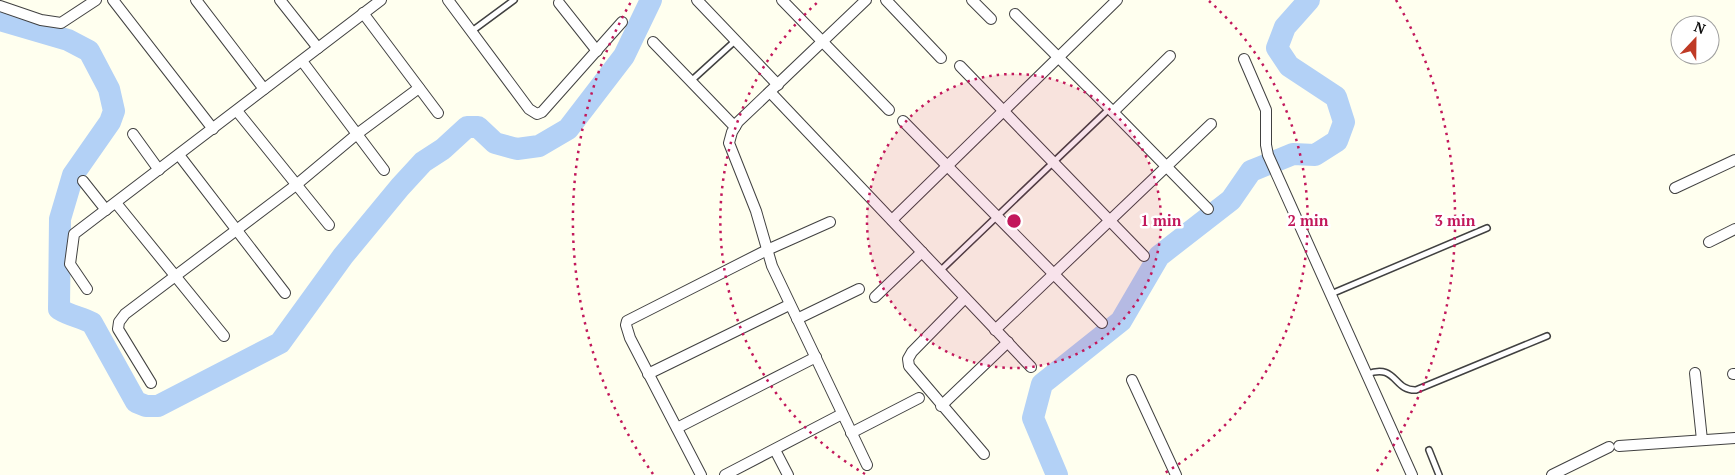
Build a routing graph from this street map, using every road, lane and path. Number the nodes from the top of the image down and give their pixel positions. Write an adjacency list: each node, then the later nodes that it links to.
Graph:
1 (77, 0): 17 (street)
2 (96, 0): 17 (street)
3 (113, 0): 46 (street)
4 (196, 0): 37 (street)
5 (280, 0): 26 (street)
6 (381, 0): 18 (street)
7 (448, 0): 22 (street)
8 (514, 0): 22 (lane)
9 (697, 0): 23 (street)
10 (782, 0): 24 (street)
11 (866, 0): 24 (street)
12 (886, 0): 30 (street)
13 (972, 0): 20 (street)
14 (1118, 0): 29 (street)
15 (559, 3): 27 (street)
16 (0, 6): 17 (street)
17 (83, 9)
18 (363, 13): 26 (street); 35 (street)
19 (1015, 14): 29 (street)
20 (991, 19)
21 (622, 22): 27 (street)
22 (471, 31): 27 (street)
23 (736, 40): 34 (lane); 36 (street)
24 (822, 40): 36 (street); 39 (street)
25 (653, 42): 34 (street)
26 (318, 48): 32 (street)
27 (597, 51)
28 (1170, 56): 40 (street)
29 (1059, 57): 40 (street); 41 (street)
30 (941, 58)
31 (1244, 59): 80 (street)
32 (302, 61): 37 (street); 48 (street)
33 (960, 66): 41 (street)
34 (691, 81): 45 (street)
35 (419, 88): 42 (street); 48 (street)
36 (774, 88): 45 (street); 63 (street)
37 (264, 89): 38 (street)
38 (236, 110): 46 (street); 57 (street)
39 (889, 110)
40 (1111, 110): 51 (lane); 53 (street)
41 (1004, 112): 51 (street); 52 (street)
42 (438, 113)
43 (903, 120): 52 (street)
44 (1211, 124): 53 (street)
45 (735, 127): 71 (street)
46 (213, 129): 49 (street)
47 (133, 134): 54 (street)
48 (356, 134): 55 (street); 57 (street)
49 (179, 154): 54 (street); 68 (street)
50 (1735, 160): 58 (street)
51 (1054, 163): 62 (lane); 64 (street)
52 (948, 165): 62 (street); 63 (street)
53 (1165, 166): 60 (street); 64 (street)
54 (159, 170): 59 (street)
55 (384, 170)
56 (83, 181): 61 (street)
57 (296, 185): 66 (street); 68 (street)
58 (1675, 188)
59 (116, 203): 61 (street); 76 (street)
60 (1208, 209)
61 (106, 210): 77 (street)
62 (998, 217): 74 (lane); 75 (street)
63 (892, 220): 72 (street)
64 (1108, 220): 73 (street); 75 (street)
65 (830, 222): 71 (street)
66 (329, 225)
67 (1487, 228): 80 (lane)
68 (236, 229): 76 (street); 79 (street)
69 (1735, 229): 70 (street)
70 (1709, 242)
71 (766, 250): 83 (street); 93 (street)
72 (922, 252): 74 (street); 81 (street)
73 (1144, 256)
74 (940, 271): 82 (street)
75 (1053, 273): 85 (street); 86 (street)
76 (175, 276): 87 (street); 96 (street)
77 (87, 289)
78 (859, 289): 84 (street)
79 (285, 293)
80 (1330, 294): 94 (street)
81 (875, 296)
82 (965, 298): 86 (street); 98 (street)
83 (789, 305): 84 (street); 93 (street)
84 (797, 319): 90 (street)
85 (1102, 323)
86 (995, 330): 89 (street)
87 (224, 336)
88 (1546, 336): 94 (lane)
89 (1008, 342): 91 (street); 98 (street)
90 (816, 357): 99 (street); 100 (street)
91 (1031, 367)
92 (1696, 373): 103 (street)
93 (648, 374): 100 (street)
94 (1367, 374): 112 (street)
95 (1132, 380): 111 (street)
96 (152, 383)
97 (919, 398): 101 (street)
98 (941, 406): 106 (street)
99 (842, 414): 101 (street); 104 (street)
100 (677, 428): 108 (street)
101 (850, 432): 107 (street)
102 (1735, 438): 103 (street)
103 (1702, 440): 114 (street)
104 (775, 450): 109 (street); 110 (street)
105 (1429, 450): 113 (lane)
106 (984, 454)
107 (867, 465)
108 (701, 475)
109 (725, 475)
110 (788, 475)
111 (1176, 475)
112 (1412, 475)
113 (1439, 475)
114 (1552, 475)

